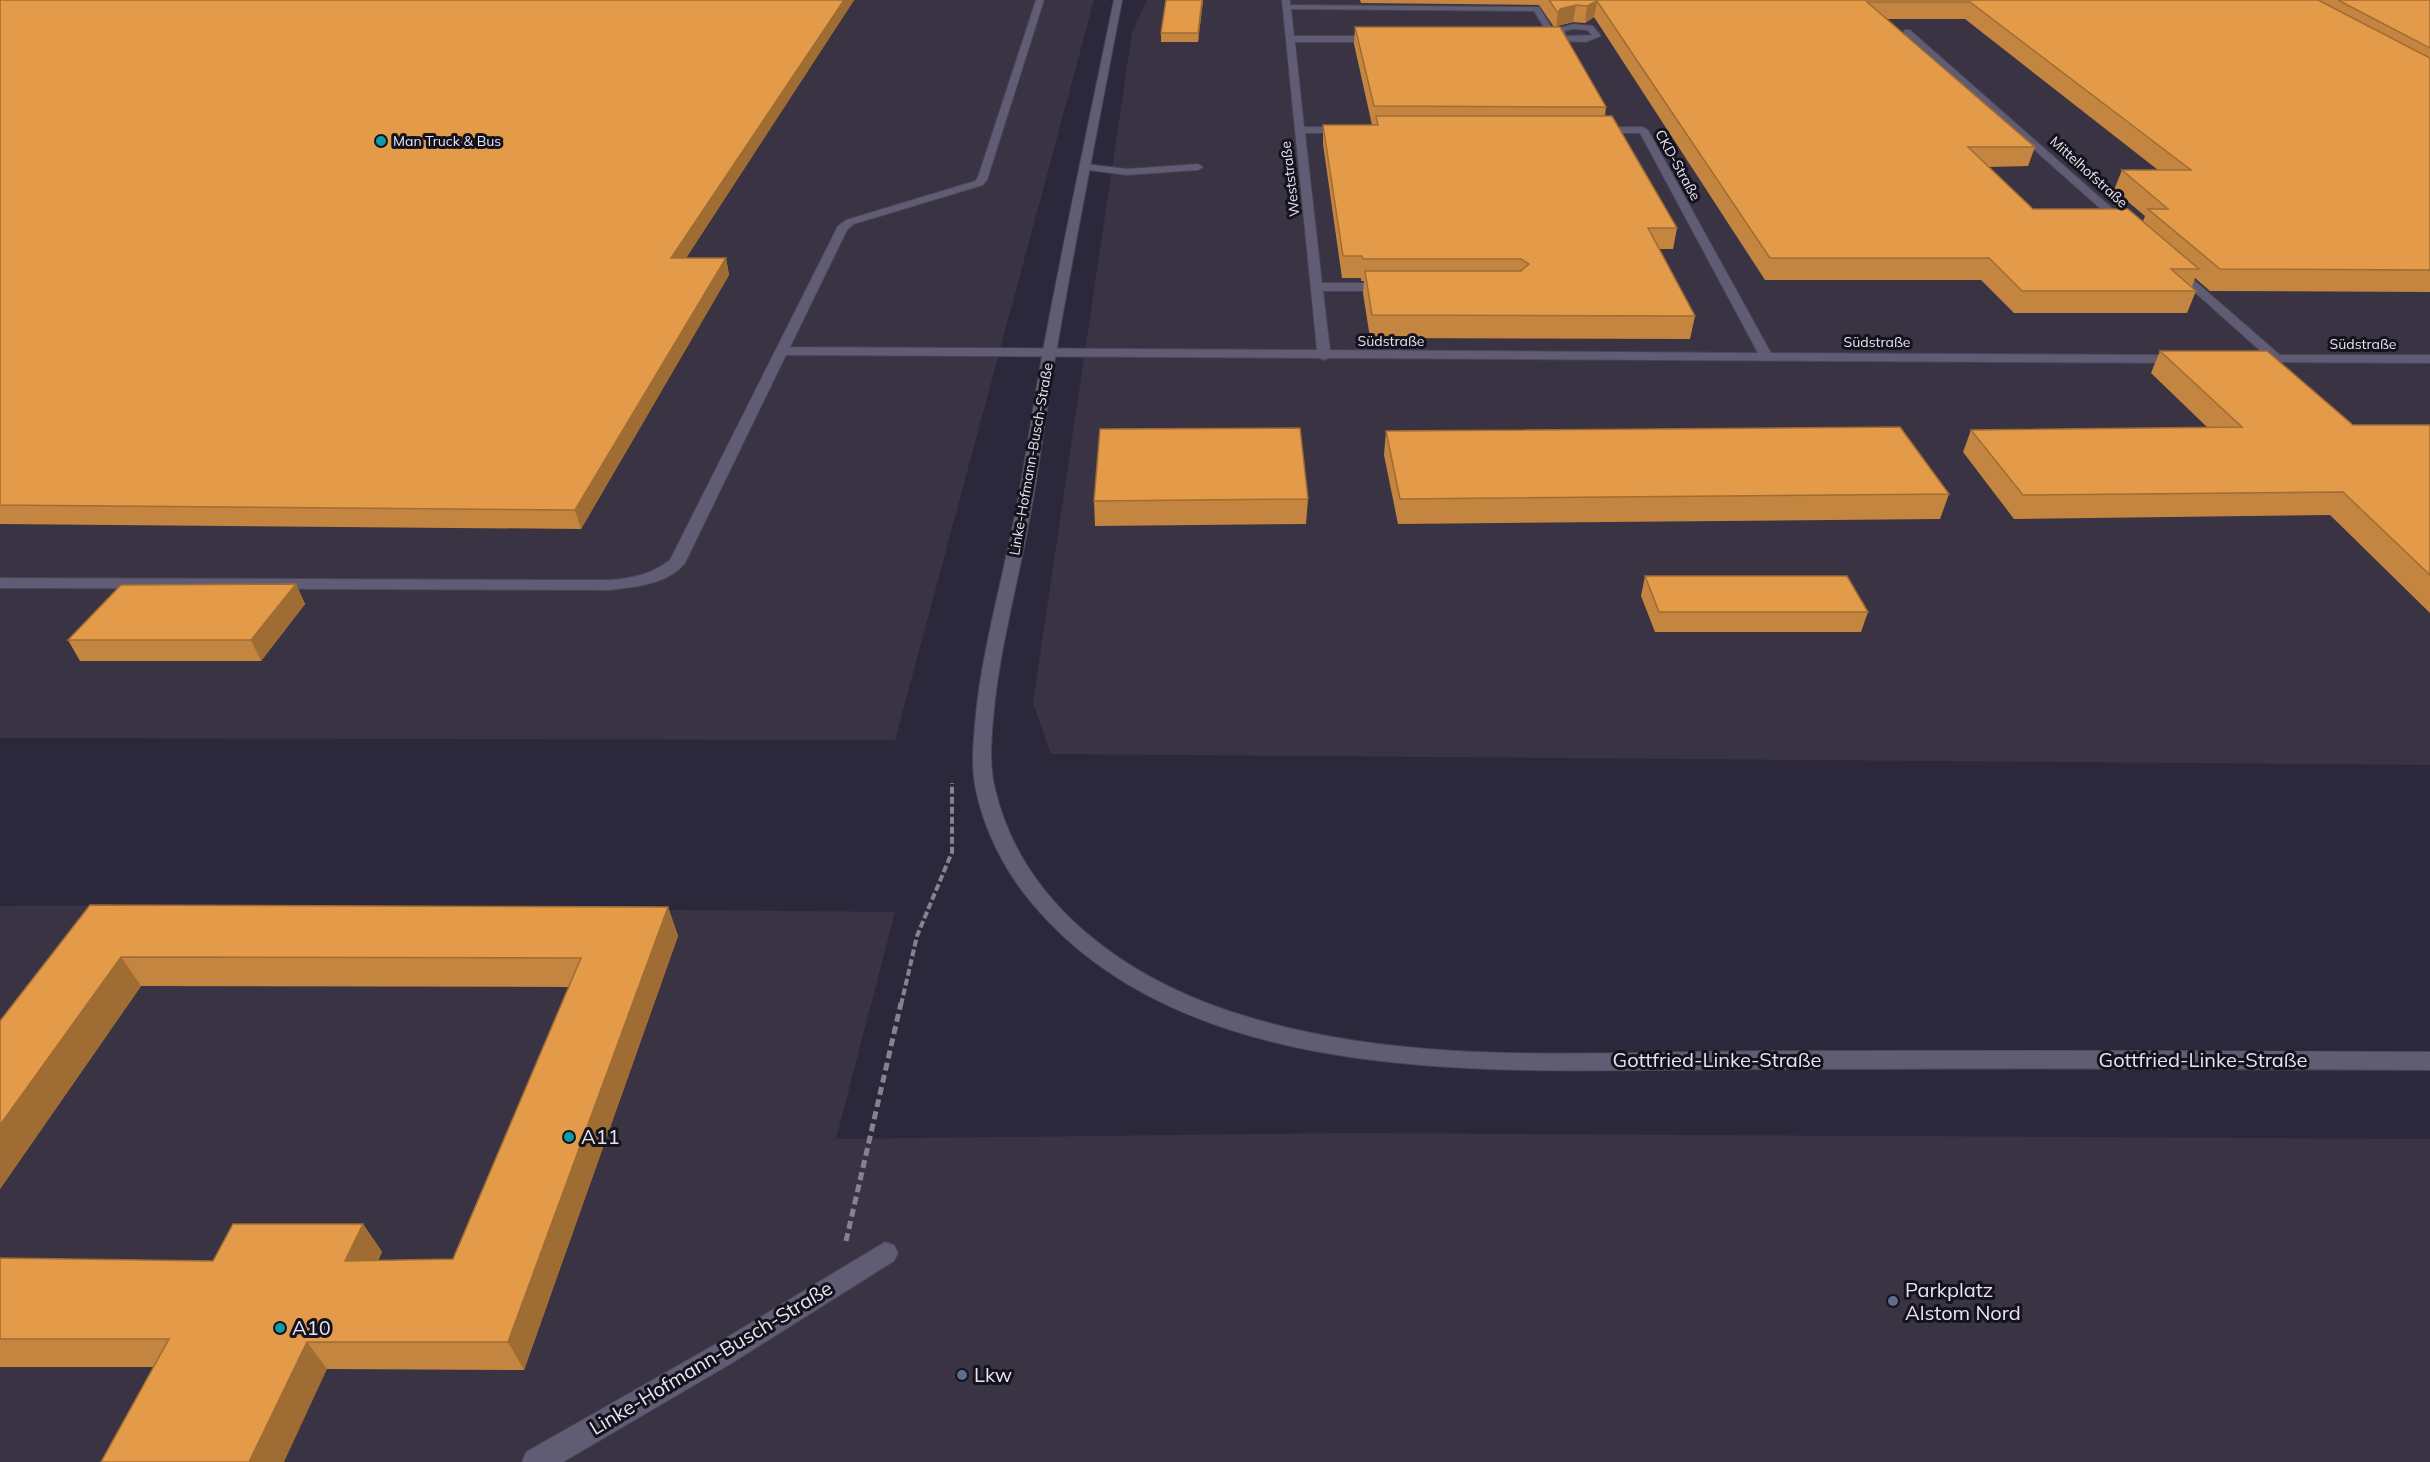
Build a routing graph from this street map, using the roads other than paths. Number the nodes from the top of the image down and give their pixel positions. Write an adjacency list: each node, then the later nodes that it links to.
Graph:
1 (1040, 0): 17 (street)
2 (1118, 0): 11 (street, Linke-Hofmann-Busch-Straße)
3 (1287, 4): 5 (street, Weststraße); 7 (street)
4 (1907, 32): 13 (street, Mittelhofstraße)
5 (1290, 39): 6 (street); 8 (street, Weststraße)
6 (1388, 39)
7 (1543, 39)
8 (1300, 130): 9 (street); 15 (street, Weststraße)
9 (1359, 130)
10 (1584, 130): 20 (street, CKD-Straße)
11 (1084, 167): 12 (street); 18 (street, Linke-Hofmann-Busch-Straße)
12 (1198, 167)
13 (2136, 234)
14 (2163, 258): 23 (street)
15 (1318, 287): 16 (street); 19 (street, Weststraße)
16 (1400, 287)
17 (782, 351): 18 (street, Südstraße); 25 (street)
18 (1050, 351): 19 (street, Südstraße); 26 (street, Linke-Hofmann-Busch-Straße)
19 (1324, 356): 20 (street, Südstraße)
20 (1767, 357): 21 (street, Südstraße)
21 (2194, 359)
22 (2242, 359): 23 (street, Südstraße)
23 (2277, 359): 24 (street, Südstraße)
24 (2430, 359)
25 (0, 584)
26 (1042, 906): 27 (street, Gottfried-Linke-Straße)
27 (2430, 1061)
28 (885, 1253): 29 (street, Linke-Hofmann-Busch-Straße)
29 (536, 1462)

